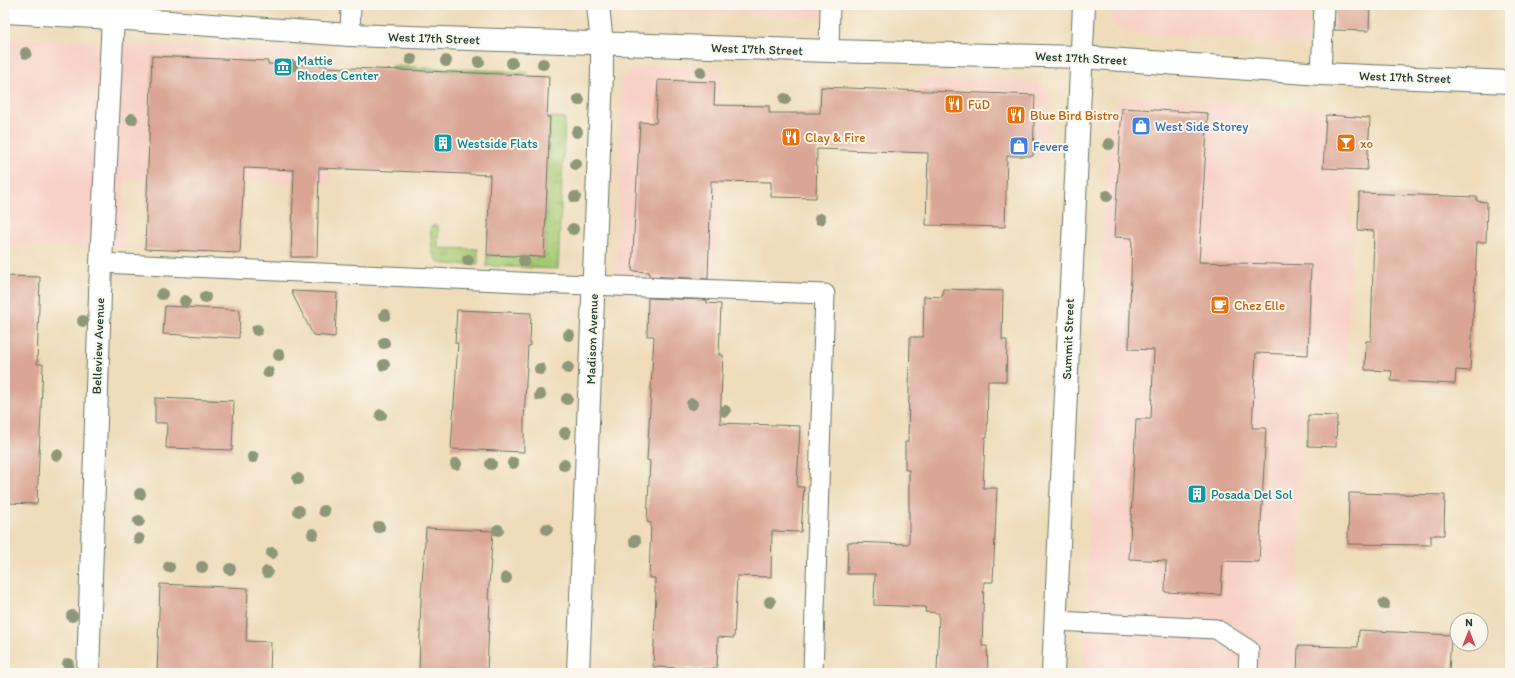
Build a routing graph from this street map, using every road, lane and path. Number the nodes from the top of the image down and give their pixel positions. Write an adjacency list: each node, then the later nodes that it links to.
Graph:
1 (351, 5): 8 (lane)
2 (598, 5): 9 (street, Madison Avenue)
3 (830, 5): 10 (lane)
4 (1084, 5): 11 (street, Summit Street)
5 (1324, 5): 12 (lane)
6 (5, 12): 7 (street, West 17th Street)
7 (113, 18): 8 (street, West 17th Street); 14 (street, Belleview Avenue)
8 (350, 35): 9 (street, West 17th Street)
9 (602, 44): 10 (street, West 17th Street); 15 (street, Madison Avenue)
10 (829, 51): 11 (street, West 17th Street)
11 (1080, 57): 12 (street, West 17th Street); 16 (street, Summit Street)
12 (1321, 74): 13 (street, West 17th Street)
13 (1510, 82)
14 (101, 263): 15 (lane); 17 (street, Belleview Avenue)
15 (594, 285): 18 (street, Madison Avenue); 19 (lane)
16 (1056, 621): 20 (street, Summit Street); 21 (lane)
17 (88, 673)
18 (578, 673)
19 (813, 673)
20 (1053, 673)
21 (1248, 673)

